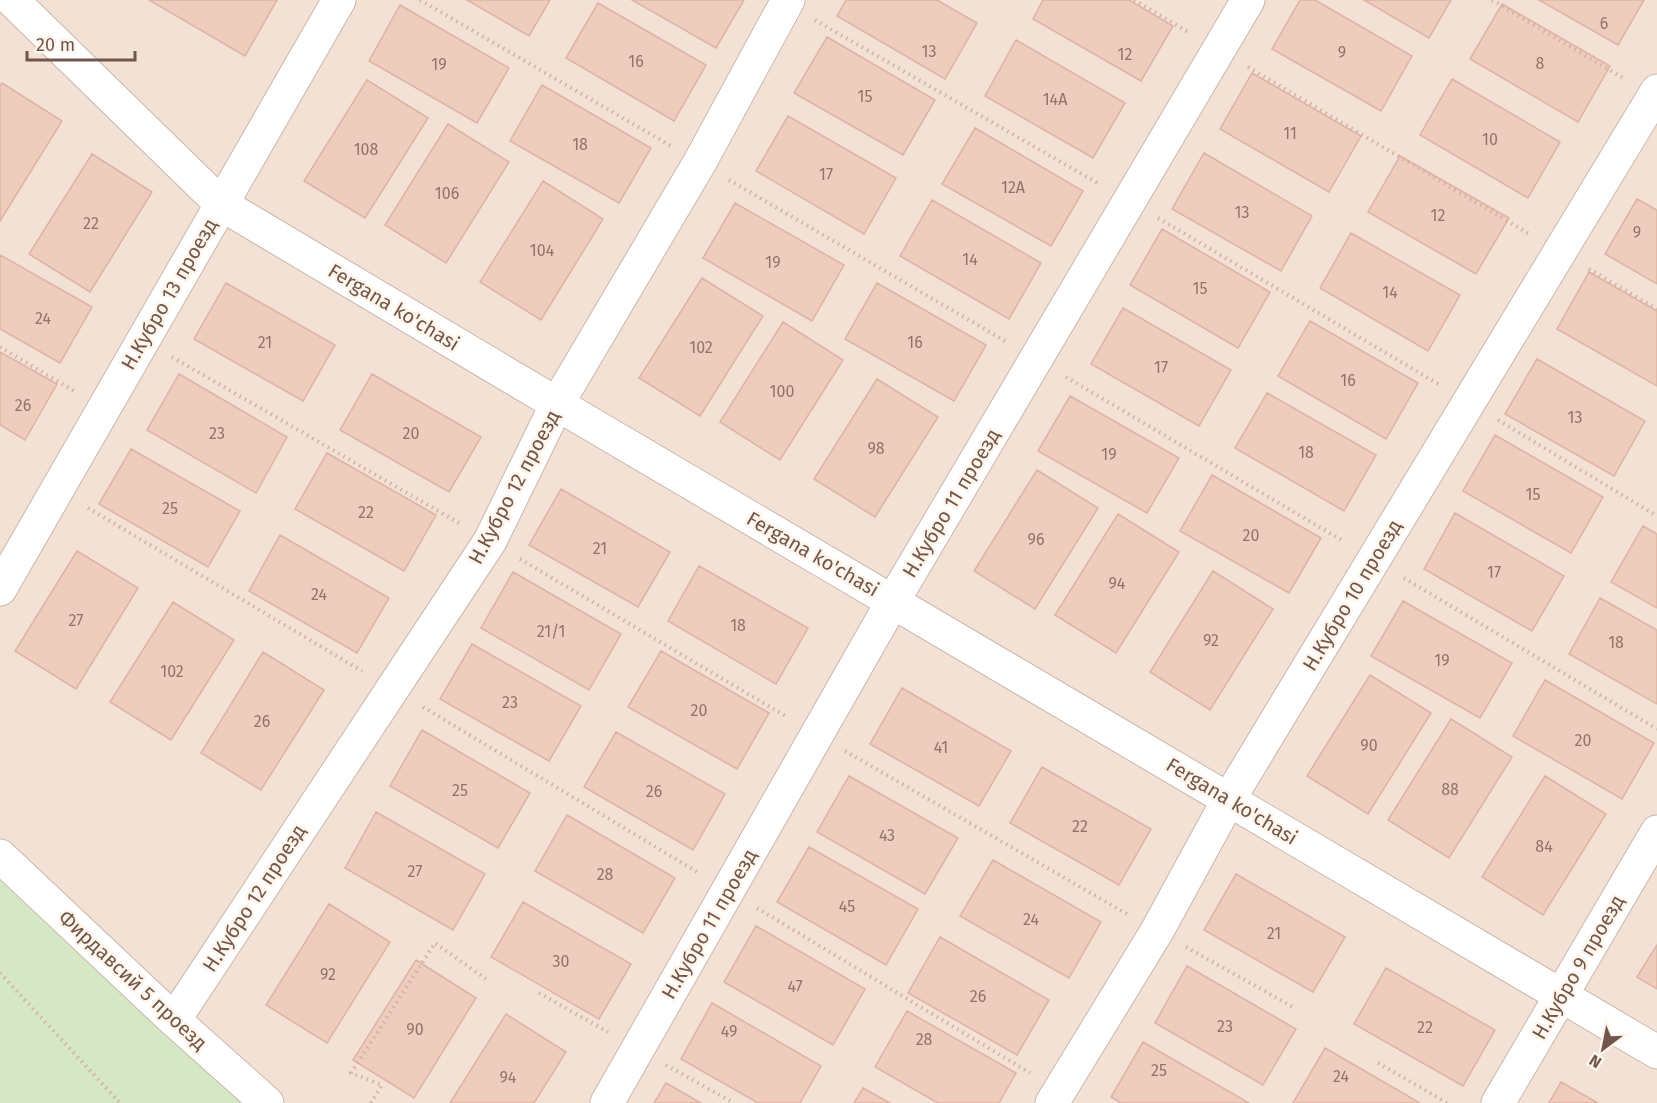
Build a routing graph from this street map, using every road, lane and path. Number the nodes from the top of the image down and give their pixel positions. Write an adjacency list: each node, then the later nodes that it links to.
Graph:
1 (12, 0): 10 (street, Fergana ko'chasi)
2 (339, 0): 10 (street, Н.Кубро 13 проезд)
3 (1134, 0): 7 (path)
4 (1248, 0): 7 (street, Н.Кубро 11 проезд)
5 (1492, 0): 8 (path)
6 (787, 2): 9 (path); 16 (street, Н.Кубро 12 проезд)
7 (1219, 49): 9 (street, Н.Кубро 11 проезд); 11 (path)
8 (1655, 93): 11 (street, Н.Кубро 10 проезд)
9 (1130, 202): 15 (path); 22 (street, Н.Кубро 11 проезд)
10 (220, 204): 13 (street, Н.Кубро 13 проезд); 16 (street, Fergana ko'chasi)
11 (1559, 252): 12 (path); 15 (street, Н.Кубро 10 проезд)
12 (1657, 309)
13 (142, 340): 17 (street, Н.Кубро 13 проезд); 20 (path)
14 (0, 347): 17 (path)
15 (1469, 402): 19 (path); 25 (street, Н.Кубро 10 проезд)
16 (557, 405): 20 (street, Н.Кубро 12 проезд); 22 (street, Fergana ko'chasi)
17 (103, 408): 18 (street, Н.Кубро 13 проезд)
18 (57, 489): 21 (street, Н.Кубро 13 проезд); 23 (path)
19 (1657, 516)
20 (490, 541): 23 (street, Н.Кубро 12 проезд); 24 (path)
21 (0, 588)
22 (893, 601): 24 (street, Н.Кубро 11 проезд); 25 (street, Fergana ko'chasi)
23 (393, 688): 28 (path); 34 (street, Н.Кубро 12 проезд)
24 (817, 735): 28 (street, Н.Кубро 11 проезд); 29 (path)
25 (1229, 799): 29 (street, Н.Кубро 10 проезд); 32 (street, Fergana ko'chasi)
26 (1657, 832): 32 (street, Н.Кубро 9 проезд)
27 (0, 856): 34 (street, Фирдавсий 5 проезд)
28 (728, 890): 37 (path); 41 (street, Н.Кубро 11 проезд)
29 (1157, 931): 33 (path); 37 (street, Н.Кубро 10 проезд)
30 (0, 973): 38 (path)
31 (489, 981): 40 (path)
32 (1561, 995): 35 (street, Fergana ko'chasi); 43 (street, Н.Кубро 9 проезд)
33 (1293, 1007)
34 (174, 1020): 39 (street, Фирдавсий 5 проезд)
35 (1657, 1052)
36 (1378, 1063): 42 (path)
37 (1056, 1097)
38 (120, 1103)
39 (267, 1103)
40 (371, 1103)
41 (607, 1103)
42 (1448, 1103)
43 (1498, 1103)

